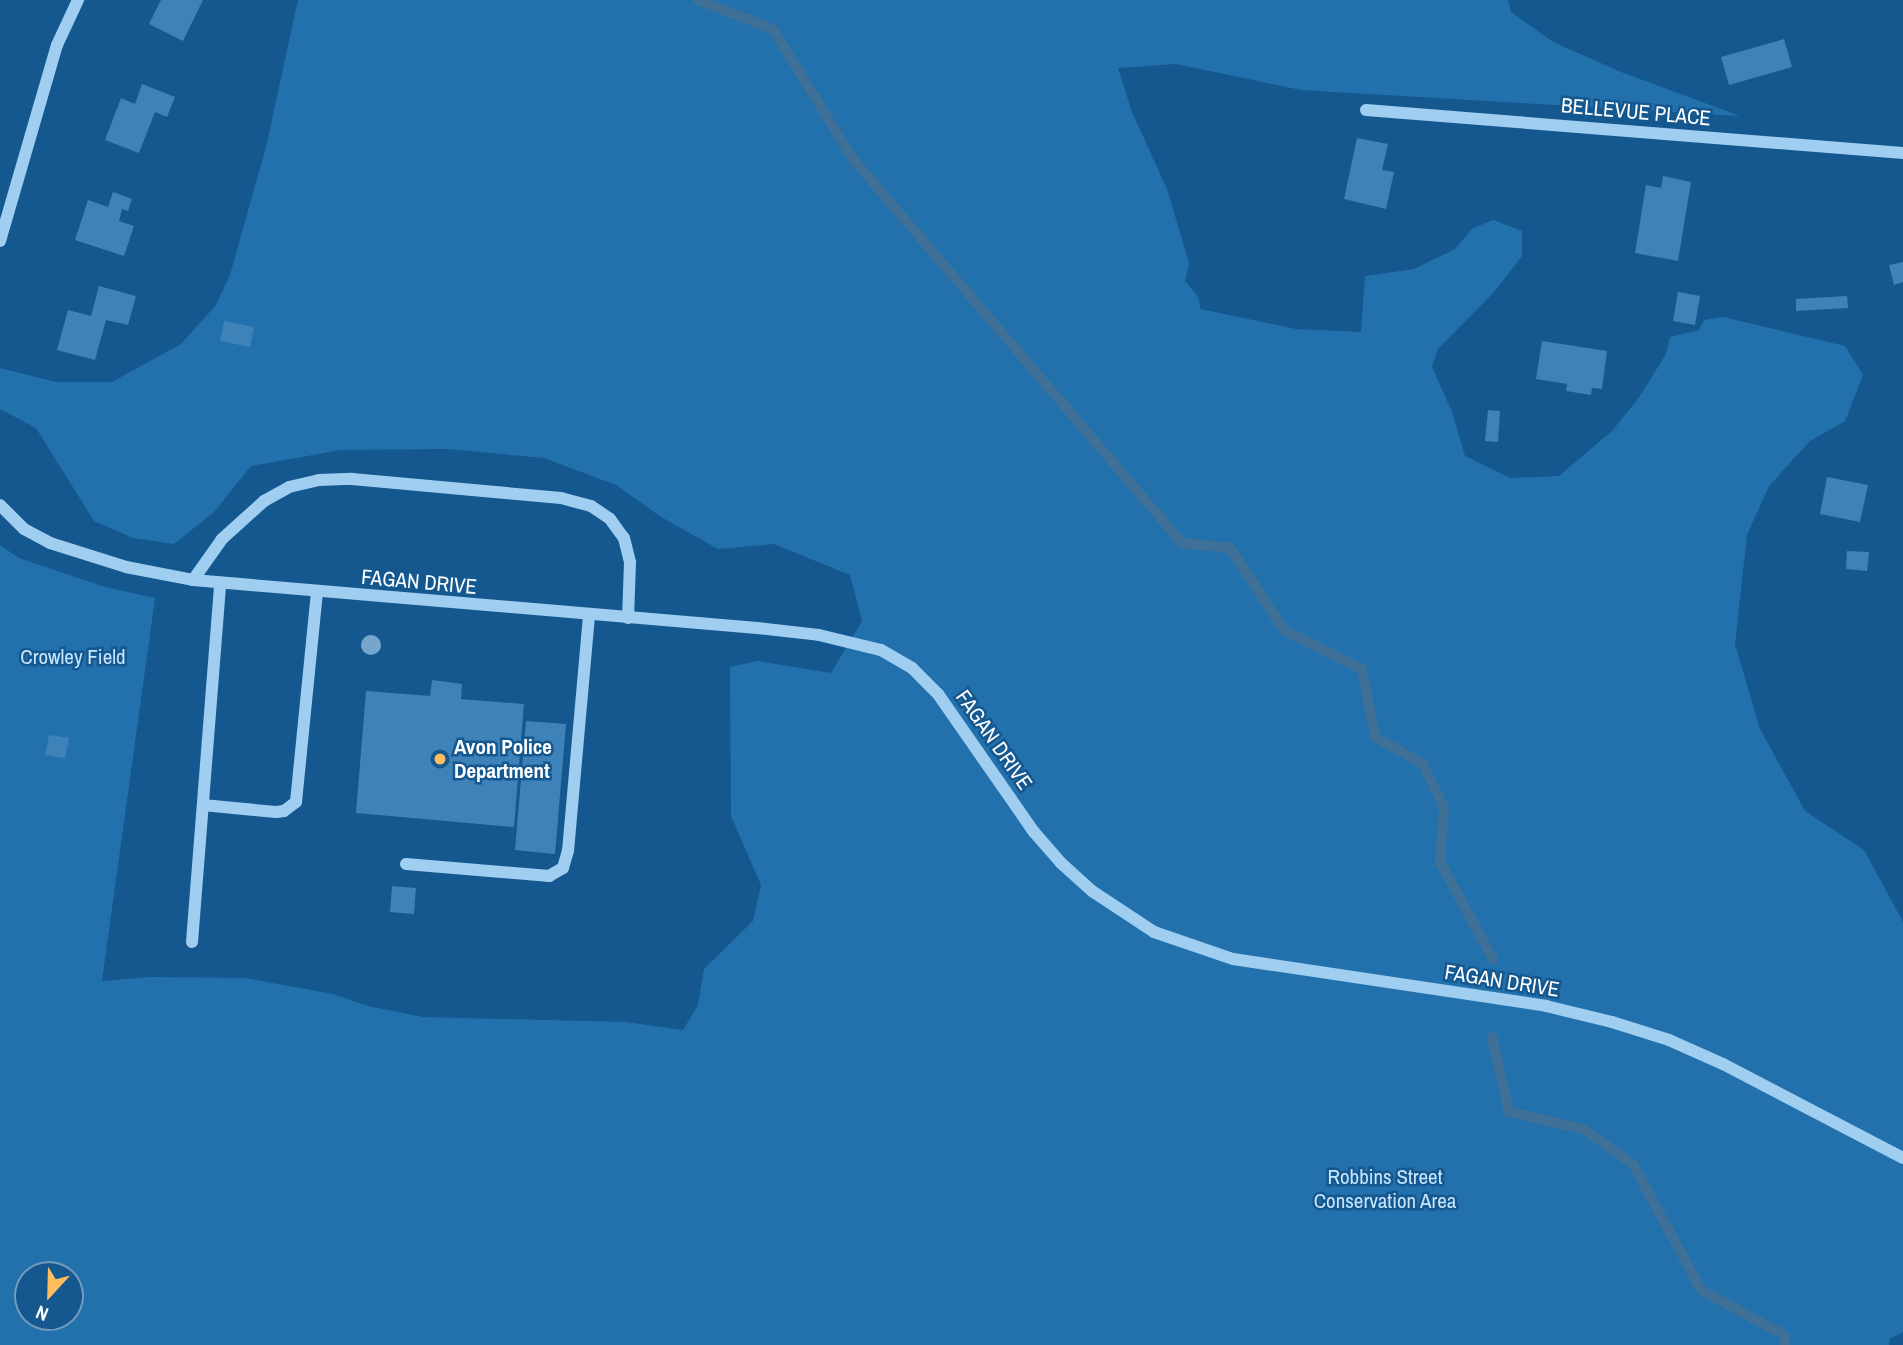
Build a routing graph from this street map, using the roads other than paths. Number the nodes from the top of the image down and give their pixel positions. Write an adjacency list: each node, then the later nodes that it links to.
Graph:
1 (78, 0): 4 (street)
2 (1366, 110): 3 (street, BELLEVUE PLACE)
3 (1903, 153)
4 (0, 241)
5 (0, 505): 6 (street, FAGAN DRIVE)
6 (192, 580): 7 (street, FAGAN DRIVE); 10 (street)
7 (220, 584): 8 (street, FAGAN DRIVE); 11 (street)
8 (317, 593): 9 (street, FAGAN DRIVE); 11 (street)
9 (589, 615): 10 (street, FAGAN DRIVE); 12 (street)
10 (628, 618): 14 (street, FAGAN DRIVE)
11 (203, 805): 13 (street)
12 (406, 864)
13 (192, 942)
14 (1903, 1157)

